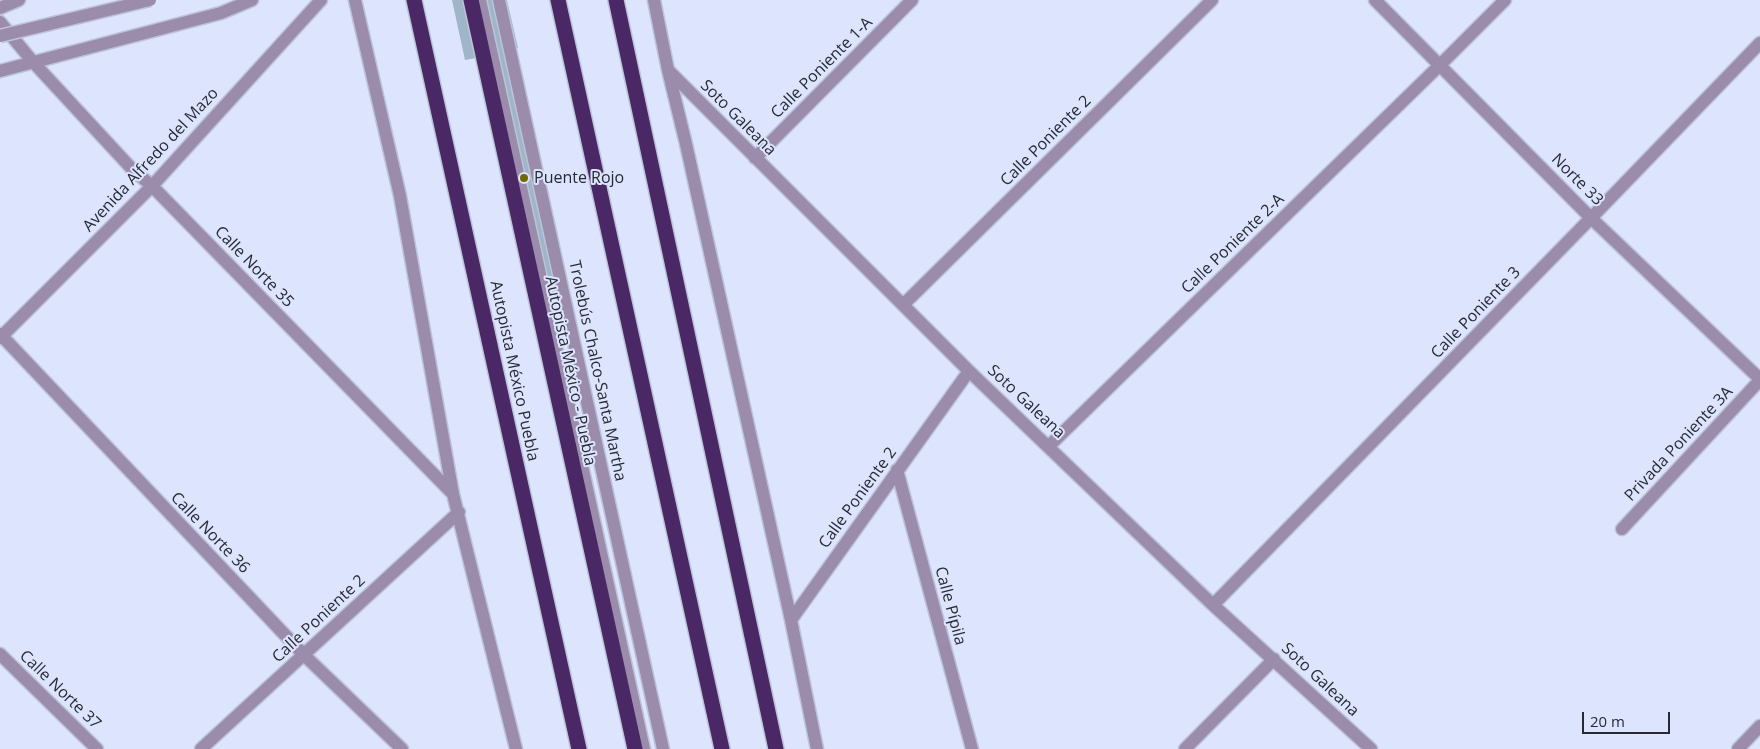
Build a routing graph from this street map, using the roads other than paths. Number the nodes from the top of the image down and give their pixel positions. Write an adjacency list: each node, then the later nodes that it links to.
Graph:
1 (19, 0): 17 (street)
2 (150, 0): 19 (street, bridge)
3 (252, 0): 21 (street)
4 (321, 0): 26 (street, Avenida Alfredo del Mazo)
5 (355, 0): 34 (street)
6 (414, 0): 47 (highway, Autopista México Puebla)
7 (471, 0): 48 (highway, Autopista México - Puebla)
8 (480, 0): 49 (street)
9 (499, 0): 50 (street, Trolebús Chalco-Santa Martha)
10 (558, 0): 51 (highway)
11 (616, 0): 52 (highway)
12 (654, 0): 23 (street)
13 (912, 0): 25 (street, Calle Poniente 1-A)
14 (1212, 0): 28 (street, Calle Poniente 2)
15 (1376, 0): 22 (street, Norte 33)
16 (1504, 0): 22 (street, Calle Poniente 2-A)
17 (0, 8)
18 (0, 22): 21 (street, Calle Norte 35)
19 (0, 36)
20 (1760, 43): 27 (street, Calle Poniente 3)
21 (33, 62): 24 (street); 26 (street, Calle Norte 35)
22 (1440, 65): 27 (street, Norte 33); 32 (street, Calle Poniente 2-A)
23 (668, 70): 25 (street, Soto Galeana); 38 (street)
24 (0, 71)
25 (755, 158): 28 (street, Soto Galeana)
26 (152, 186): 29 (street, Avenida Alfredo del Mazo); 34 (street, Calle Norte 35)
27 (1592, 218): 31 (street, Norte 33); 37 (street, Calle Poniente 3)
28 (903, 305): 30 (street, Soto Galeana)
29 (0, 336): 40 (street, Calle Norte 36)
30 (969, 371): 32 (street, Soto Galeana); 33 (street, Calle Poniente 2)
31 (1760, 380): 36 (street, Privada Poniente 3A)
32 (1049, 446): 37 (street, Soto Galeana)
33 (897, 470): 38 (street, Calle Poniente 2); 54 (street, Calle Pípila)
34 (453, 494): 35 (street)
35 (459, 512): 40 (street, Calle Poniente 2); 46 (street)
36 (1622, 530)
37 (1213, 605): 41 (street, Soto Galeana)
38 (791, 620): 53 (street)
39 (0, 654): 43 (street, Calle Norte 37)
40 (304, 655): 44 (street, Calle Poniente 2); 45 (street, Calle Norte 36)
41 (1274, 659): 55 (street); 56 (street, Soto Galeana)
42 (1760, 726): 57 (street)
43 (97, 749)
44 (201, 749)
45 (402, 749)
46 (516, 749)
47 (579, 749)
48 (635, 749)
49 (644, 749)
50 (663, 749)
51 (722, 749)
52 (776, 749)
53 (817, 749)
54 (972, 749)
55 (1185, 749)
56 (1371, 749)
57 (1738, 749)

